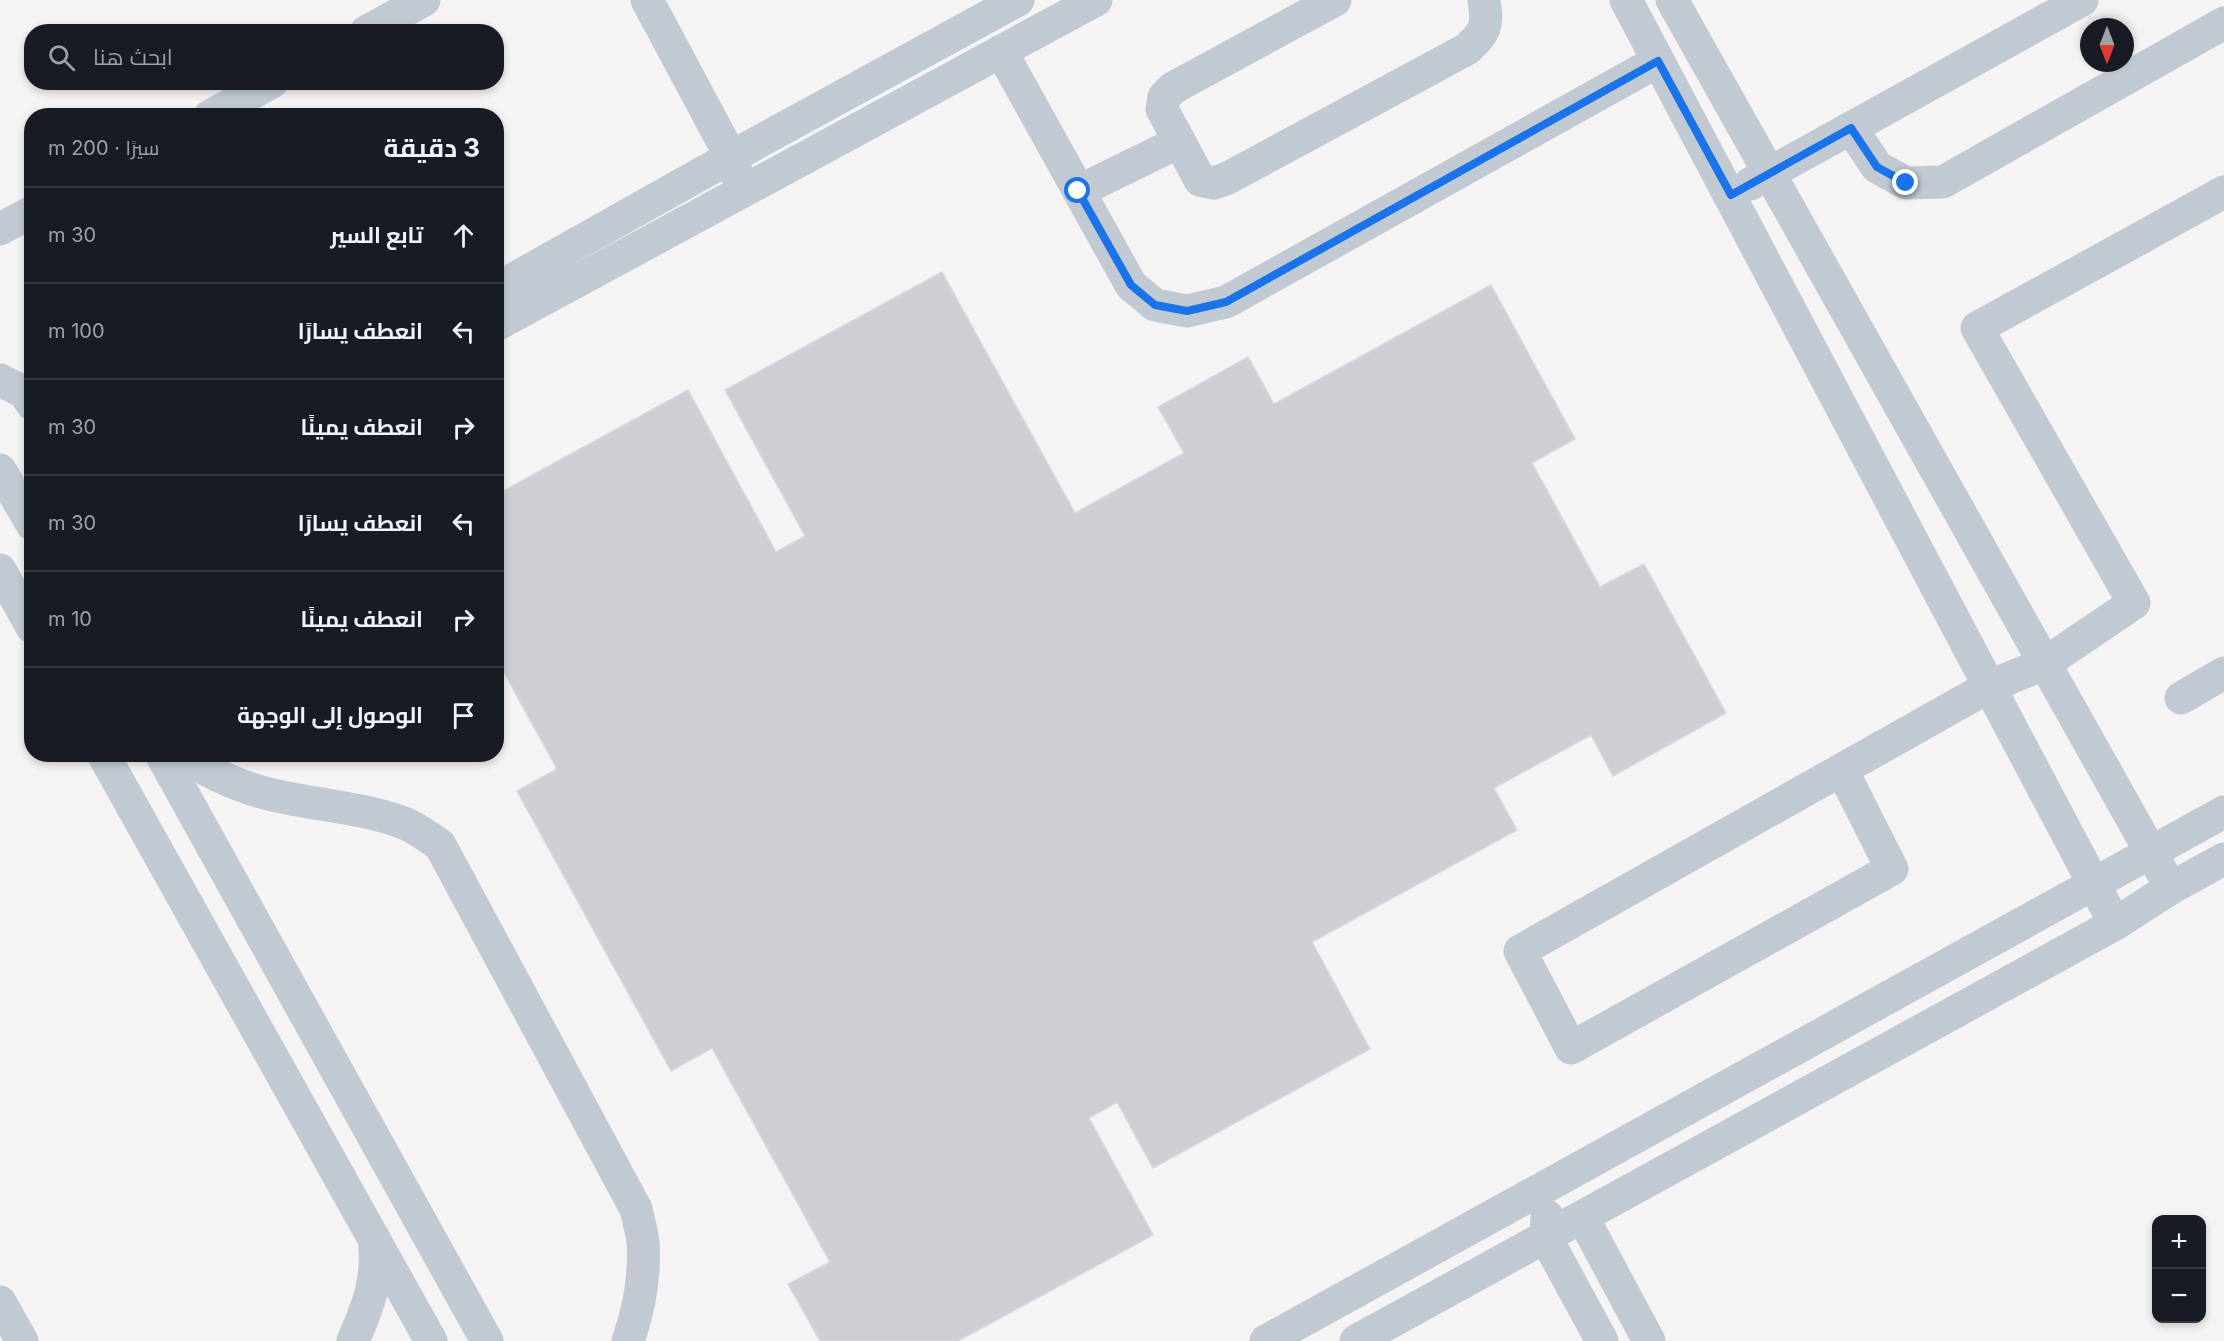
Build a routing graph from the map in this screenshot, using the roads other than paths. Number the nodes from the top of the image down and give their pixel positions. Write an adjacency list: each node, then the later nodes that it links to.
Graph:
1 (424, 0): 11 (lane)
2 (646, 0): 18 (lane)
3 (1018, 0): 18 (lane)
4 (1096, 0): 12 (lane)
5 (1335, 0): 17 (lane)
6 (1484, 0): 17 (lane)
7 (1626, 0): 13 (lane)
8 (1672, 0): 19 (lane)
9 (2082, 0): 16 (lane)
10 (2224, 23): 16 (lane)
11 (380, 24)
12 (1001, 51): 20 (lane); 21 (lane)
13 (1658, 61): 21 (lane); 23 (lane)
14 (257, 90): 15 (lane)
15 (225, 108)
16 (1851, 128): 19 (lane)
17 (1179, 142): 21 (lane)
18 (731, 157): 20 (lane); 26 (lane)
19 (1768, 173): 23 (lane); 34 (lane)
20 (743, 190): 27 (lane)
21 (1078, 191)
22 (2224, 192): 34 (lane)
23 (1731, 195): 36 (lane)
24 (24, 216): 25 (lane)
25 (0, 229)
26 (504, 285)
27 (504, 321)
28 (0, 380): 29 (lane)
29 (24, 392)
30 (0, 470): 31 (lane)
31 (24, 510)
32 (11, 585): 33 (lane)
33 (24, 611)
34 (2044, 664): 36 (lane); 43 (lane)
35 (2224, 674): 37 (lane)
36 (1990, 686): 41 (lane); 45 (lane)
37 (2181, 698)
38 (107, 762): 50 (lane)
39 (165, 762): 56 (lane)
40 (192, 762): 57 (lane)
41 (1842, 770): 41 (lane)
42 (2224, 812): 43 (lane)
43 (2151, 852): 45 (lane); 46 (lane)
44 (2224, 859): 46 (lane)
45 (2093, 882): 47 (lane); 48 (lane)
46 (2171, 888): 47 (lane)
47 (2115, 924): 49 (lane)
48 (1642, 1132): 51 (lane); 58 (lane)
49 (1583, 1218): 51 (lane); 61 (lane)
50 (374, 1236): 54 (lane); 55 (lane)
51 (1546, 1238): 59 (lane); 60 (lane)
52 (0, 1302): 53 (lane)
53 (22, 1341)
54 (353, 1341)
55 (432, 1341)
56 (487, 1341)
57 (628, 1341)
58 (1266, 1341)
59 (1356, 1341)
60 (1602, 1341)
61 (1649, 1341)

